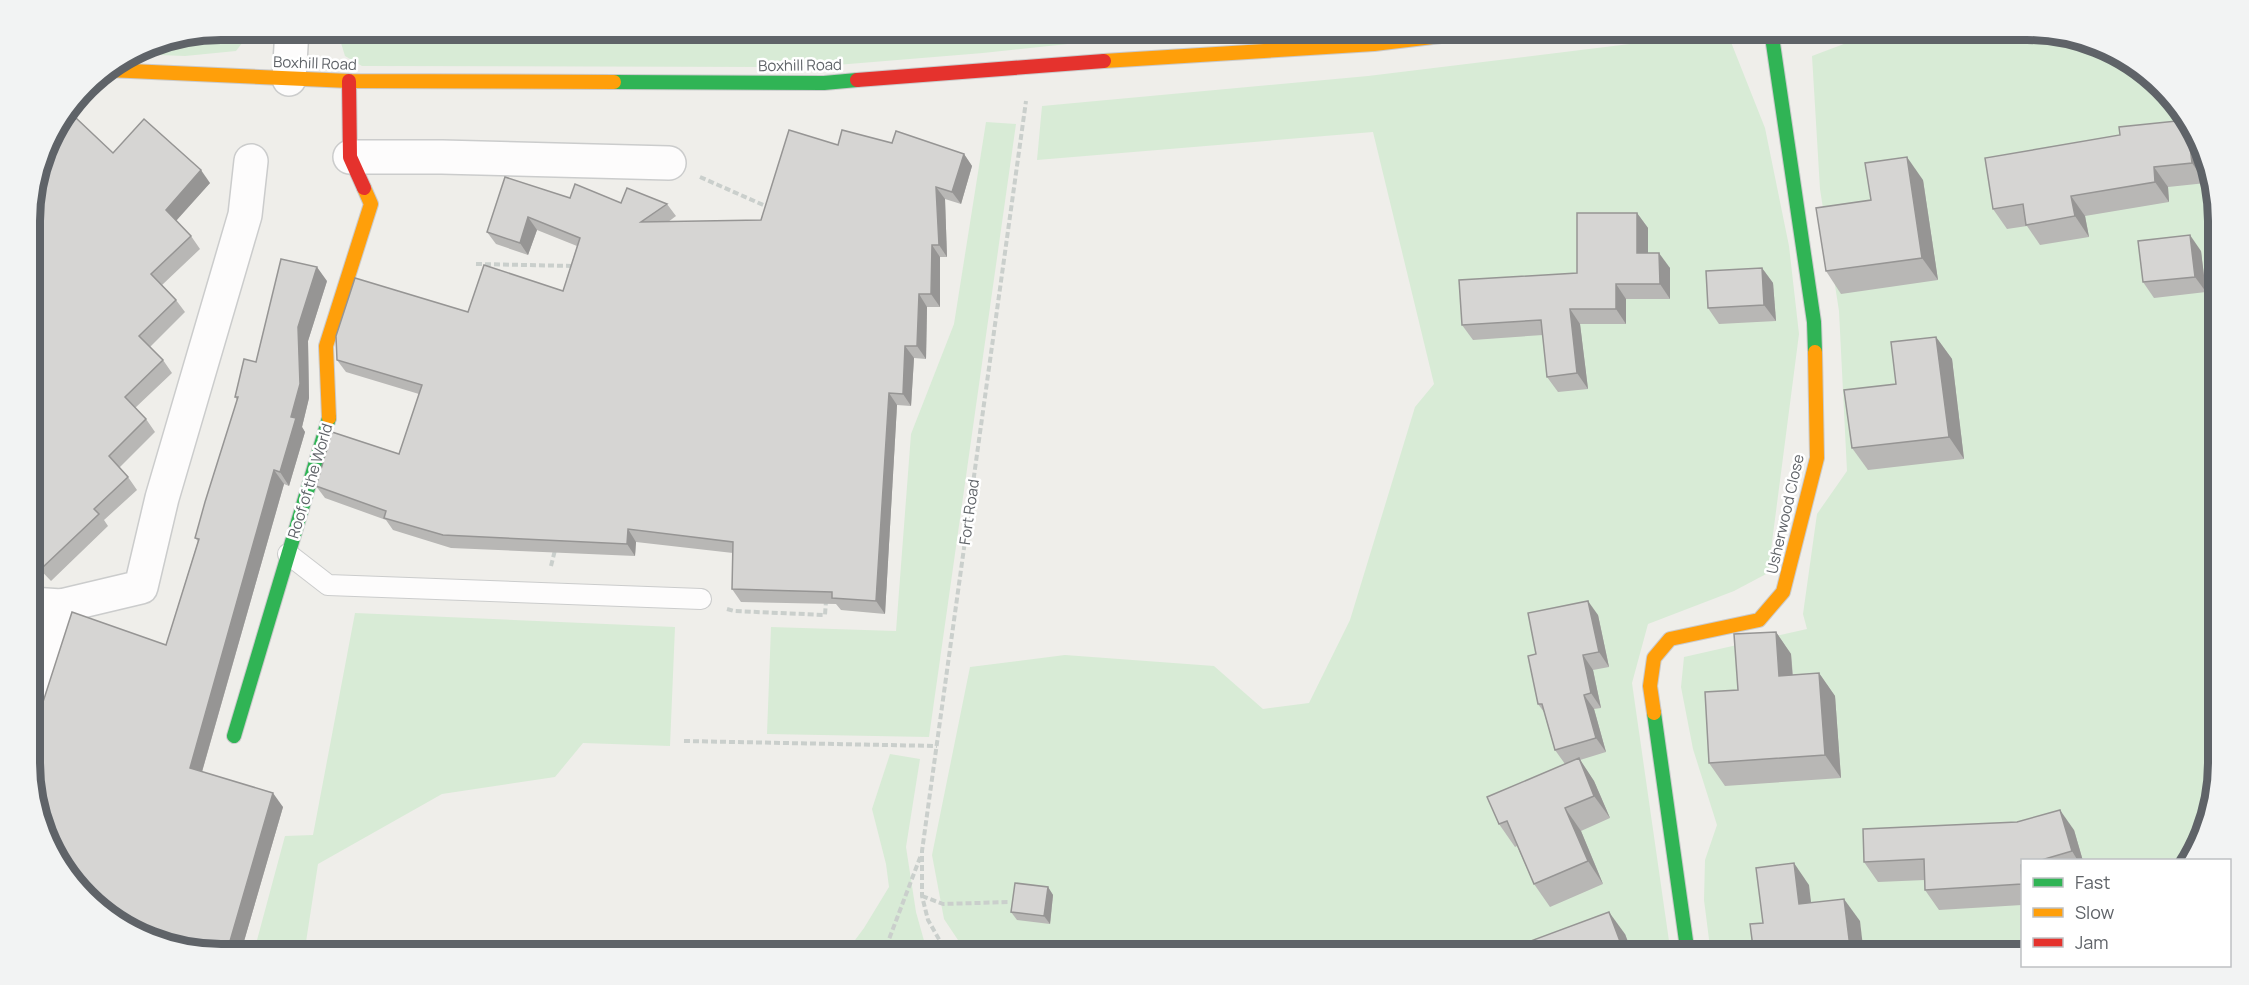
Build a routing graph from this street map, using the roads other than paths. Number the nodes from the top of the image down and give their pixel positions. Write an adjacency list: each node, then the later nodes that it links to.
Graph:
1 (1405, 40): 6 (street, Boxhill Road)
2 (1772, 40): 15 (street, Usherwood Close)
3 (291, 41): 5 (street)
4 (122, 71): 5 (street, Boxhill Road)
5 (289, 79): 6 (street, Boxhill Road)
6 (349, 81): 7 (street, Roof of the World)
7 (350, 157): 9 (street); 10 (street, Roof of the World)
8 (251, 162): 12 (street)
9 (669, 163)
10 (288, 554): 11 (lane); 14 (street, Roof of the World)
11 (701, 599)
12 (46, 605): 13 (street)
13 (41, 640)
14 (234, 736)
15 (1686, 944)

